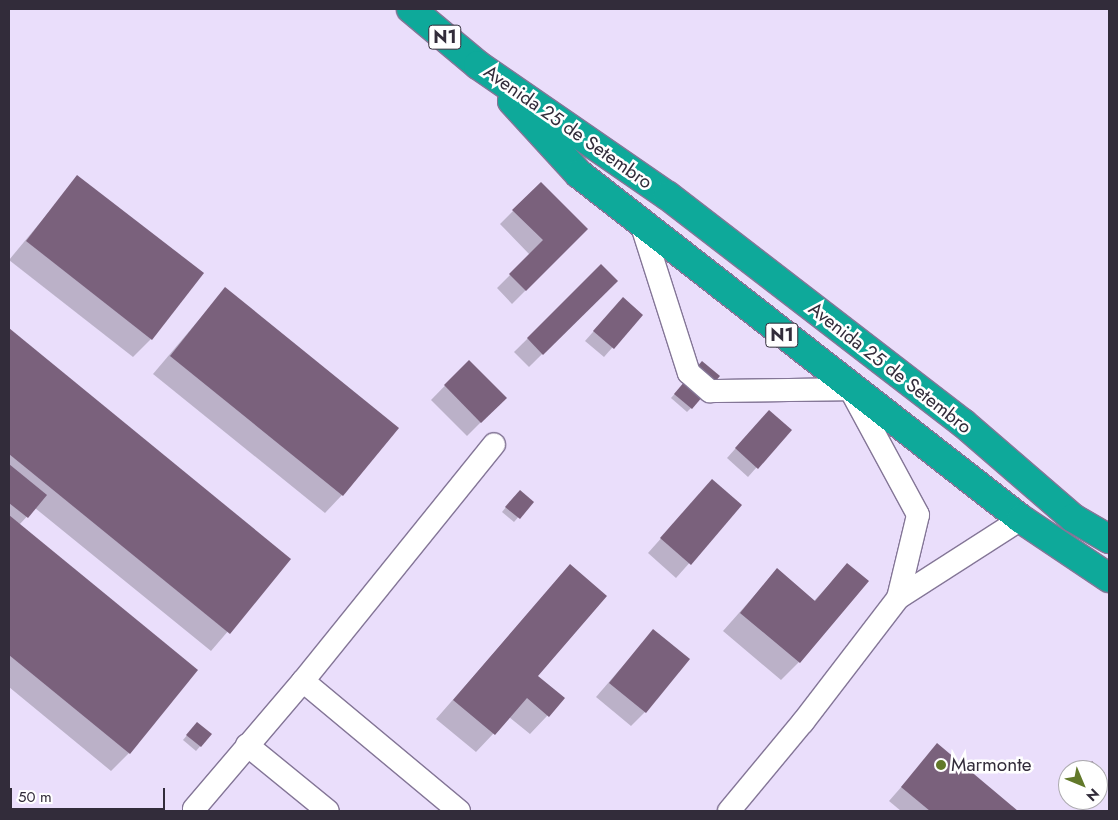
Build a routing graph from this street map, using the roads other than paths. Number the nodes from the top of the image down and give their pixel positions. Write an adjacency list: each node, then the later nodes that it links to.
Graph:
1 (411, 9): 2 (highway, N1)
2 (478, 65): 3 (highway, Avenida 25 de Setembro / N1); 7 (highway, Avenida 25 de Setembro / N1)
3 (641, 223): 4 (highway, Avenida 25 de Setembro / N1); 4 (lane)
4 (850, 389): 6 (highway, Avenida 25 de Setembro / N1); 9 (lane)
5 (494, 444): 10 (lane)
6 (1021, 520): 8 (highway, Avenida 25 de Setembro / N1); 9 (lane)
7 (1109, 539)
8 (1109, 578)
9 (898, 598): 15 (lane)
10 (303, 681): 11 (lane); 14 (lane)
11 (247, 745): 12 (lane); 13 (lane)
12 (194, 809)
13 (328, 811)
14 (459, 811)
15 (729, 811)

